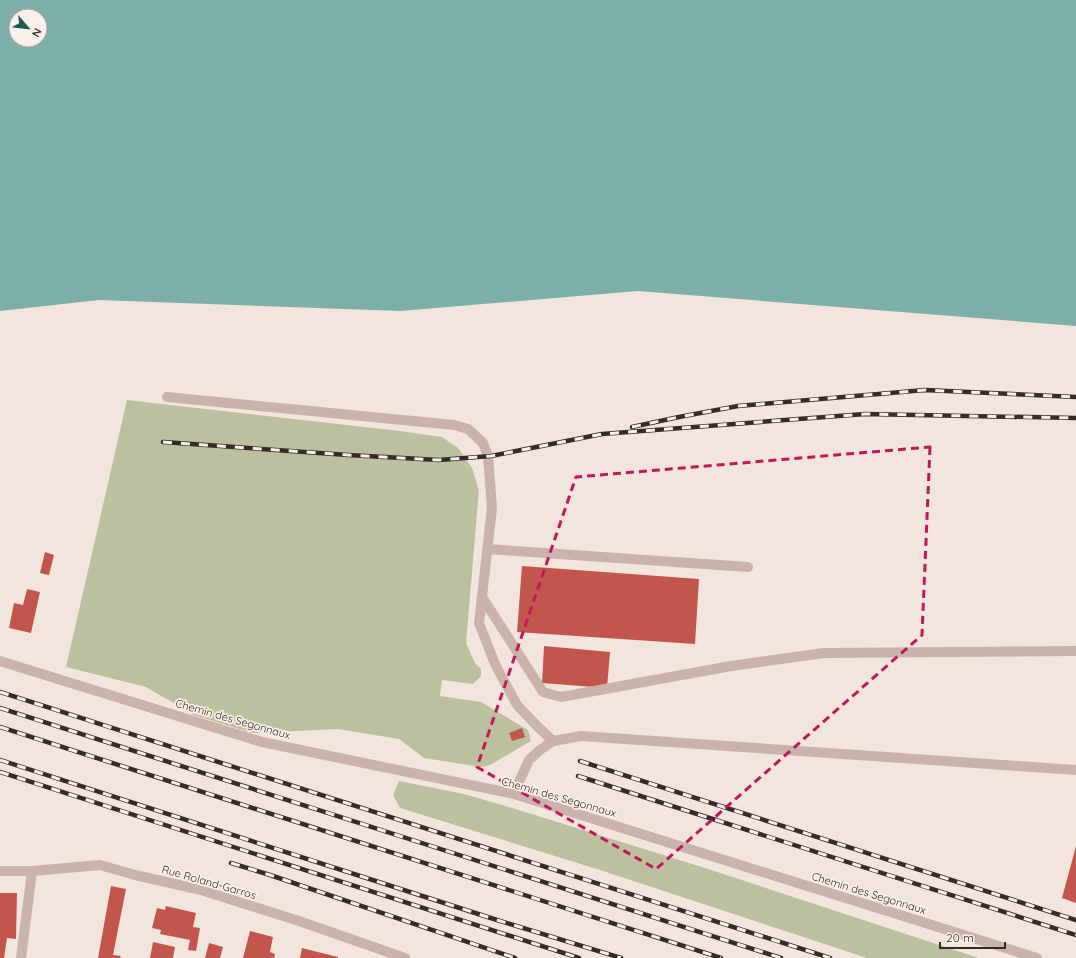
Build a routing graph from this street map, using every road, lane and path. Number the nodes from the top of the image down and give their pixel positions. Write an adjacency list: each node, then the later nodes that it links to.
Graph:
1 (167, 397): 2 (street)
2 (487, 549): 3 (street); 4 (street)
3 (748, 567)
4 (482, 597): 5 (street); 7 (street)
5 (1076, 651)
6 (0, 661): 9 (street, Chemin des Segonnaux)
7 (553, 741): 8 (street); 9 (street)
8 (1076, 770)
9 (514, 794): 14 (street, Chemin des Segonnaux)
10 (0, 871): 11 (street, Rue Roland-Garros)
11 (32, 871): 12 (street); 13 (street, Rue Roland-Garros)
12 (21, 958)
13 (405, 958)
14 (1037, 958)

